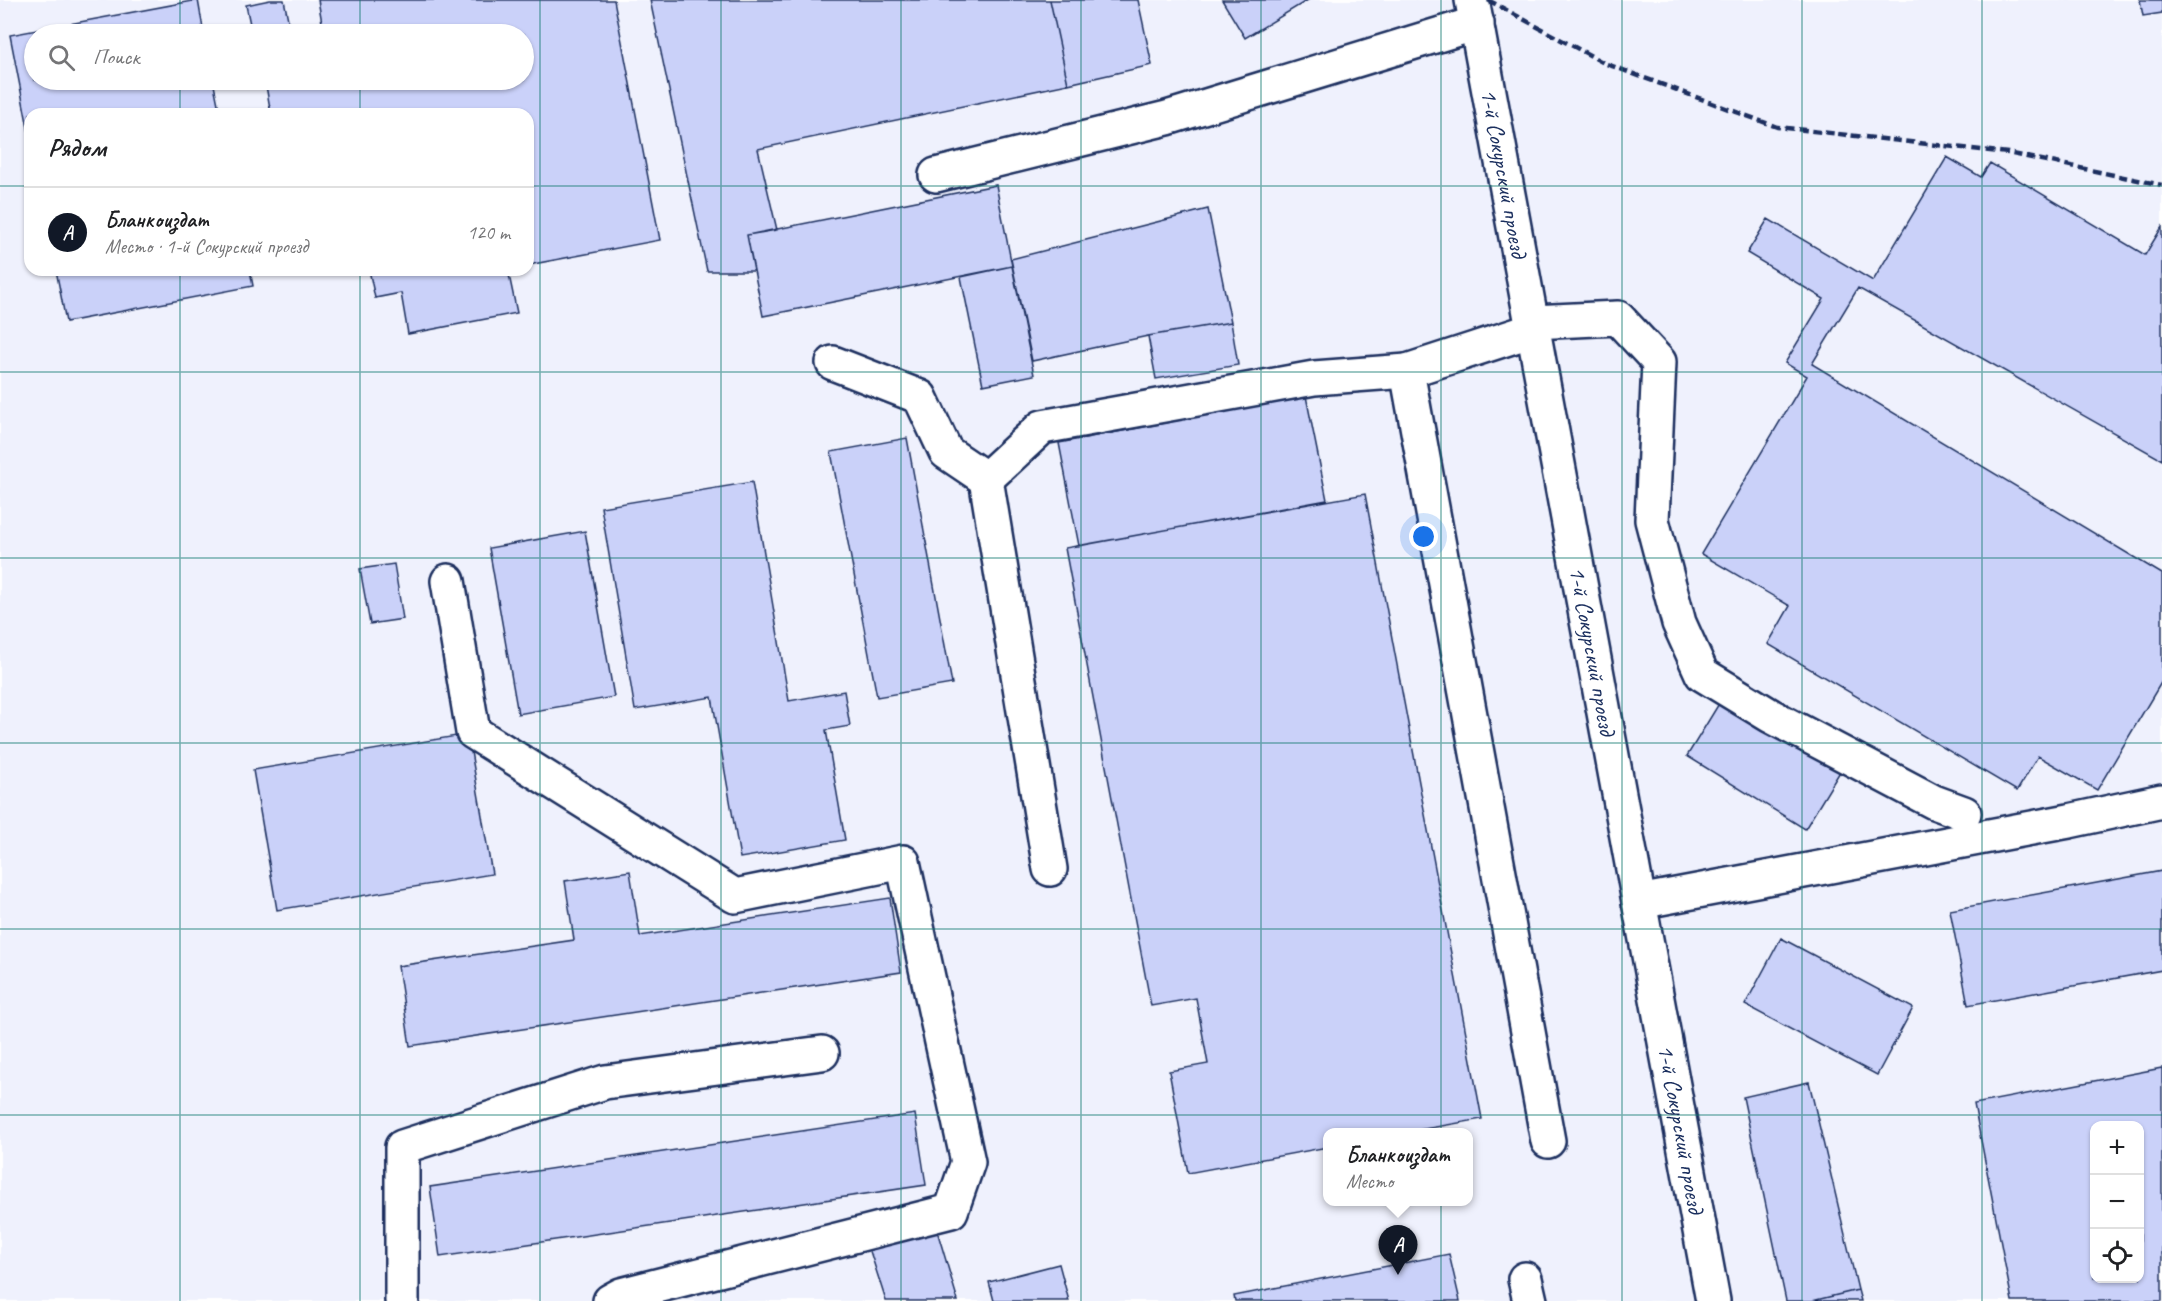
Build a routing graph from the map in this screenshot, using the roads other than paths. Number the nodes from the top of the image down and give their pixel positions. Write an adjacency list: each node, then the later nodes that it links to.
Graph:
1 (1475, 12): 2 (street); 3 (street, 1-й Сокурский проезд)
2 (936, 175)
3 (1533, 326): 5 (street); 9 (street); 11 (street, 1-й Сокурский проезд)
4 (833, 363): 6 (street)
5 (1407, 371): 6 (street); 13 (street)
6 (986, 479): 10 (street)
7 (448, 581): 15 (street)
8 (2160, 798): 11 (street)
9 (1964, 813)
10 (1050, 869)
11 (1639, 902): 16 (street, 1-й Сокурский проезд)
12 (822, 1053): 14 (street)
13 (1548, 1141)
14 (402, 1301)
15 (610, 1301)
16 (1713, 1301)

